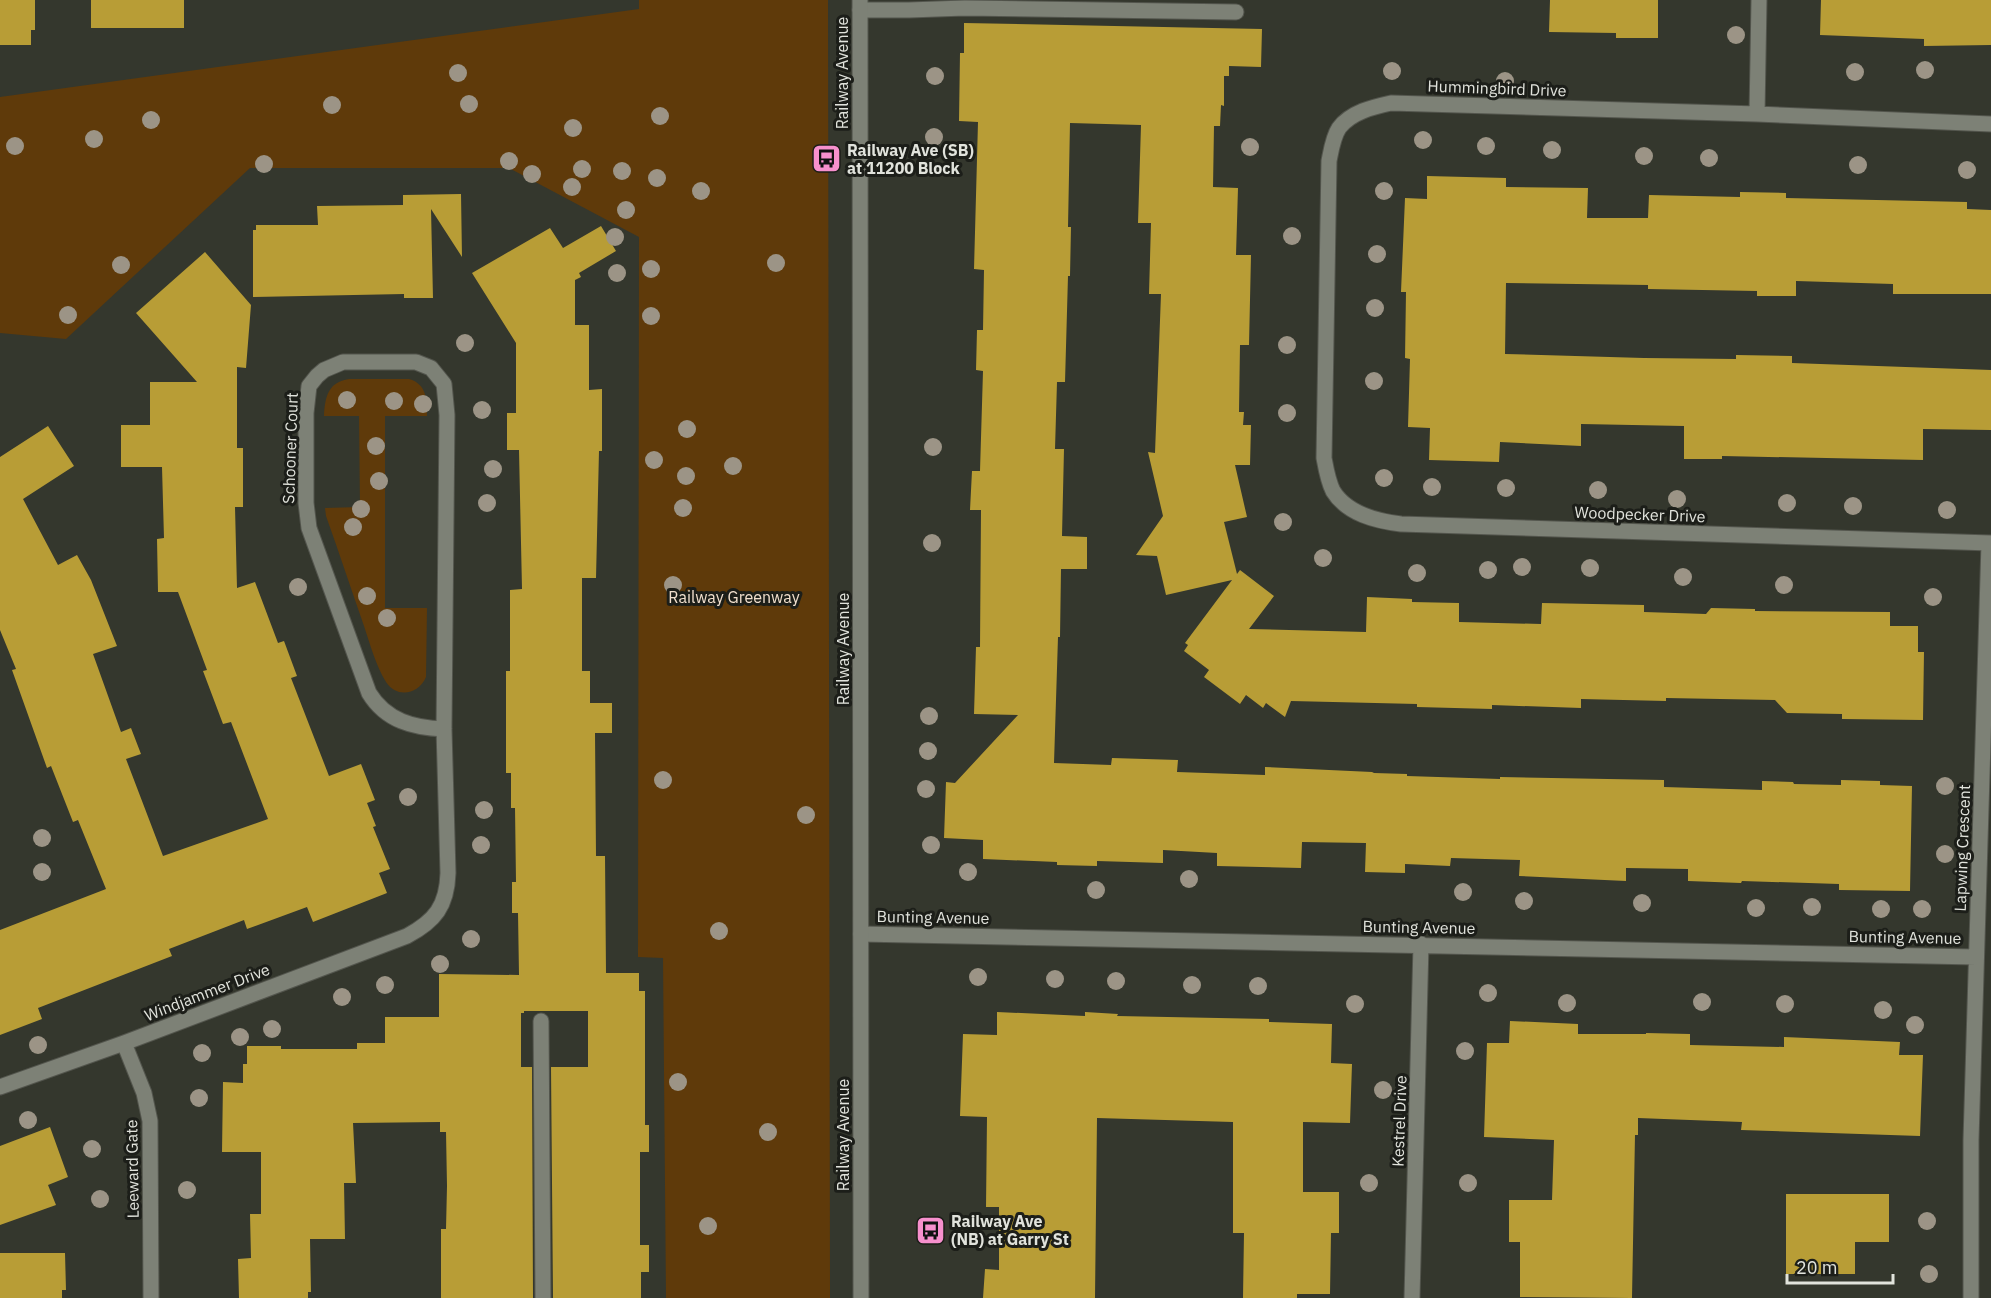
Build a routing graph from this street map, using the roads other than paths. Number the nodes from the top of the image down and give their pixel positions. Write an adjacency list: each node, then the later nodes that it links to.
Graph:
1 (1760, 0): 4 (street)
2 (860, 5): 3 (street); 10 (street, Railway Avenue)
3 (1236, 12)
4 (1757, 114): 5 (street, Hummingbird Drive); 6 (street, Hummingbird Drive)
5 (1991, 124)
6 (1324, 458): 7 (street, Woodpecker Drive)
7 (1990, 543): 12 (street, Lapwing Crescent)
8 (444, 729): 8 (street, Schooner Court); 9 (street, Schooner Court)
9 (424, 927): 14 (street, Windjammer Drive)
10 (861, 934): 11 (street, Bunting Avenue); 18 (street, Railway Avenue)
11 (1421, 944): 12 (street, Bunting Avenue); 19 (street, Kestrel Drive)
12 (1976, 957): 20 (street, Lapwing Crescent)
13 (541, 1021): 17 (street)
14 (124, 1043): 15 (street, Windjammer Drive); 16 (street, Leeward Gate)
15 (0, 1087)
16 (151, 1298)
17 (543, 1298)
18 (861, 1298)
19 (1412, 1298)
20 (1971, 1298)

